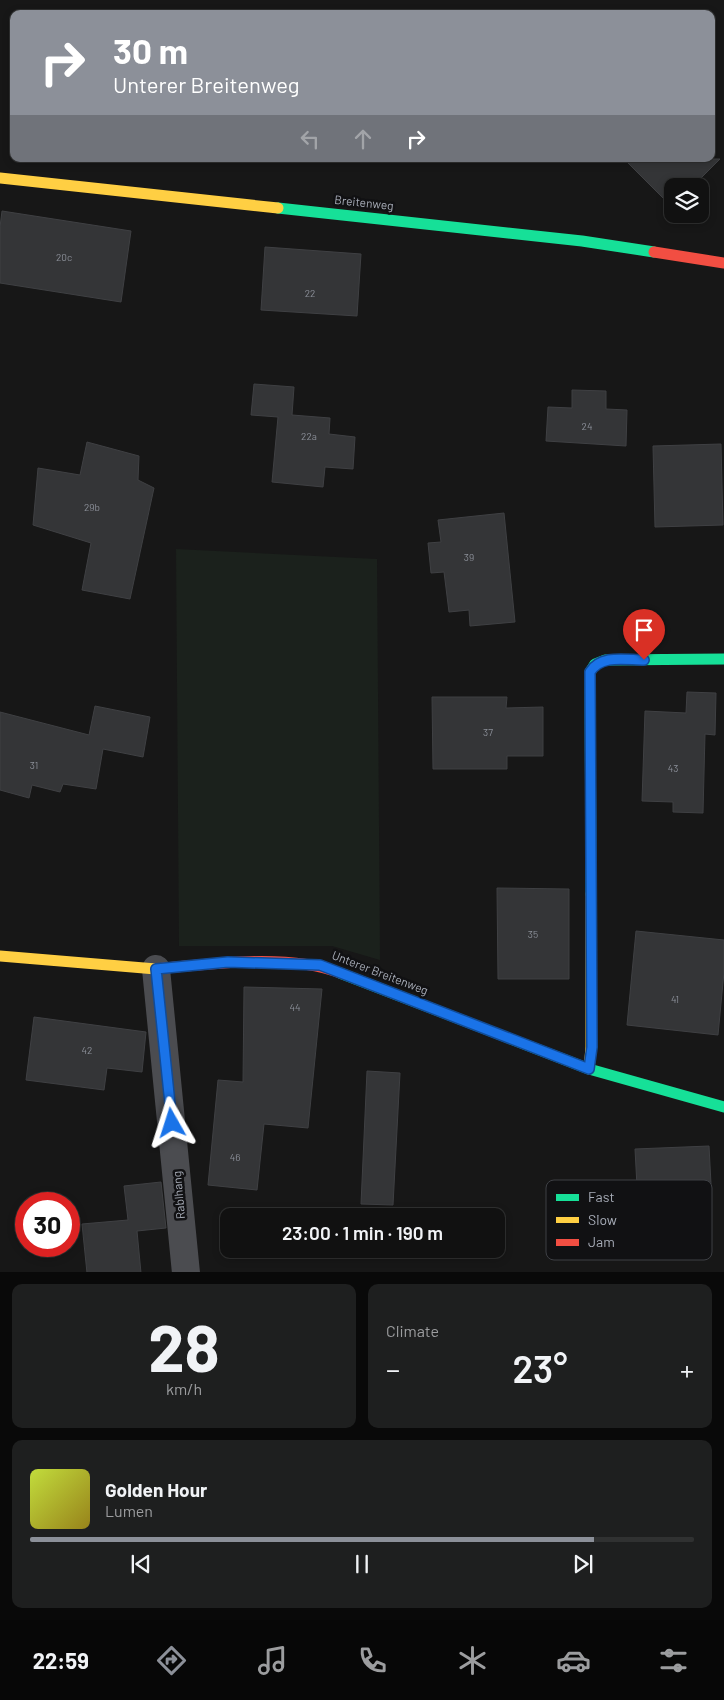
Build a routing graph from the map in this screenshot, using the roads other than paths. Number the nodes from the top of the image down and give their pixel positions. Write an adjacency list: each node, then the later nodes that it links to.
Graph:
1 (0, 178): 2 (street, Breitenweg)
2 (724, 263)
3 (724, 659): 6 (street)
4 (0, 956): 5 (street, Unterer Breitenweg)
5 (156, 969): 6 (street, Unterer Breitenweg); 8 (street, Rablhang)
6 (589, 1069): 7 (street, Unterer Breitenweg)
7 (724, 1107)
8 (186, 1272)

